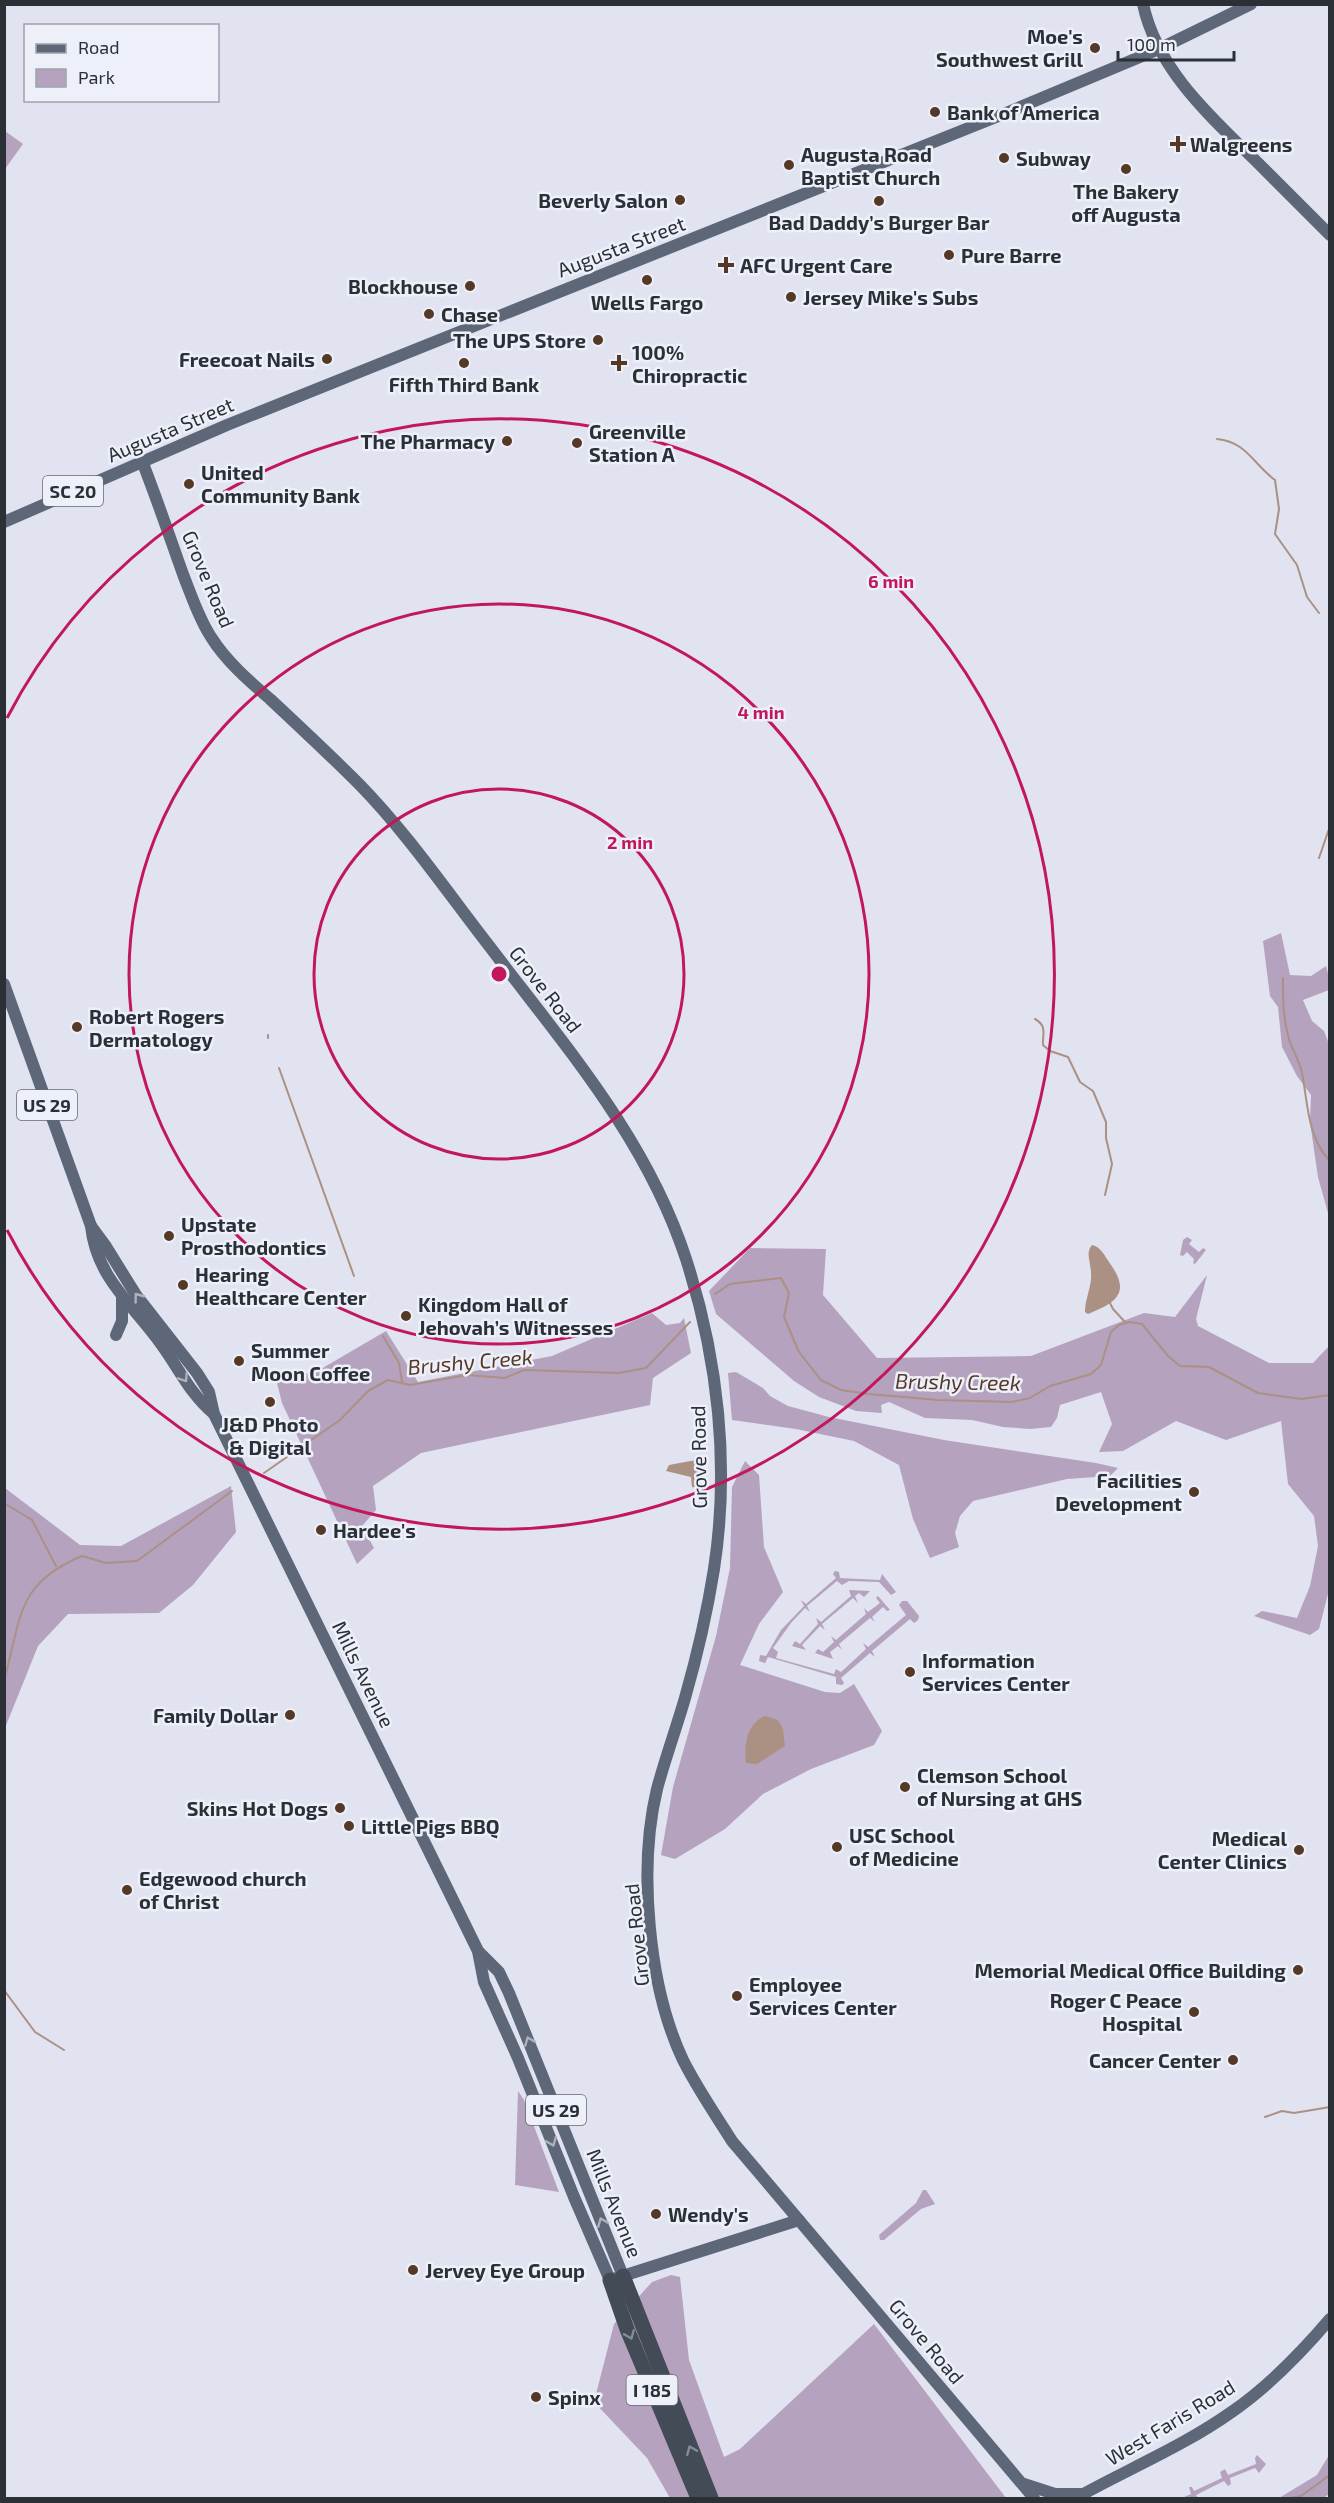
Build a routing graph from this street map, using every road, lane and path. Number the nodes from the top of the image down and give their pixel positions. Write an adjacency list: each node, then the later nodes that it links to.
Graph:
1 (1143, 4): 3 (main road)
2 (1251, 4): 3 (main road, Augusta Street)
3 (1159, 49): 4 (main road); 5 (main road, Augusta Street)
4 (1329, 235)
5 (142, 460): 6 (main road, Augusta Street / SC 20); 13 (main road, Grove Road)
6 (4, 522)
7 (4, 984): 8 (main road, Mills Avenue / US 29)
8 (91, 1226): 9 (main road, Mills Avenue / US 29); 11 (main road, Mills Avenue / US 29, one-way to 8)
9 (122, 1297): 10 (main road); 11 (main road, Mills Avenue / US 29, one-way to 11)
10 (116, 1335)
11 (214, 1414): 12 (main road, Mills Avenue / US 29)
12 (478, 1951): 14 (main road, Mills Avenue / US 29, one-way to 14); 14 (main road, Mills Avenue / US 29, one-way to 12)
13 (799, 2220): 14 (main road); 16 (main road, Grove Road)
14 (616, 2278): 18 (highway, I 185, one-way to 18); 19 (highway, I 185, one-way to 14)
15 (1329, 2319): 17 (main road, West Faris Road)
16 (1020, 2483): 17 (main road); 20 (main road); 21 (main road, Grove Road)
17 (1081, 2497)
18 (698, 2499)
19 (711, 2499)
20 (1020, 2499)
21 (1034, 2499)

